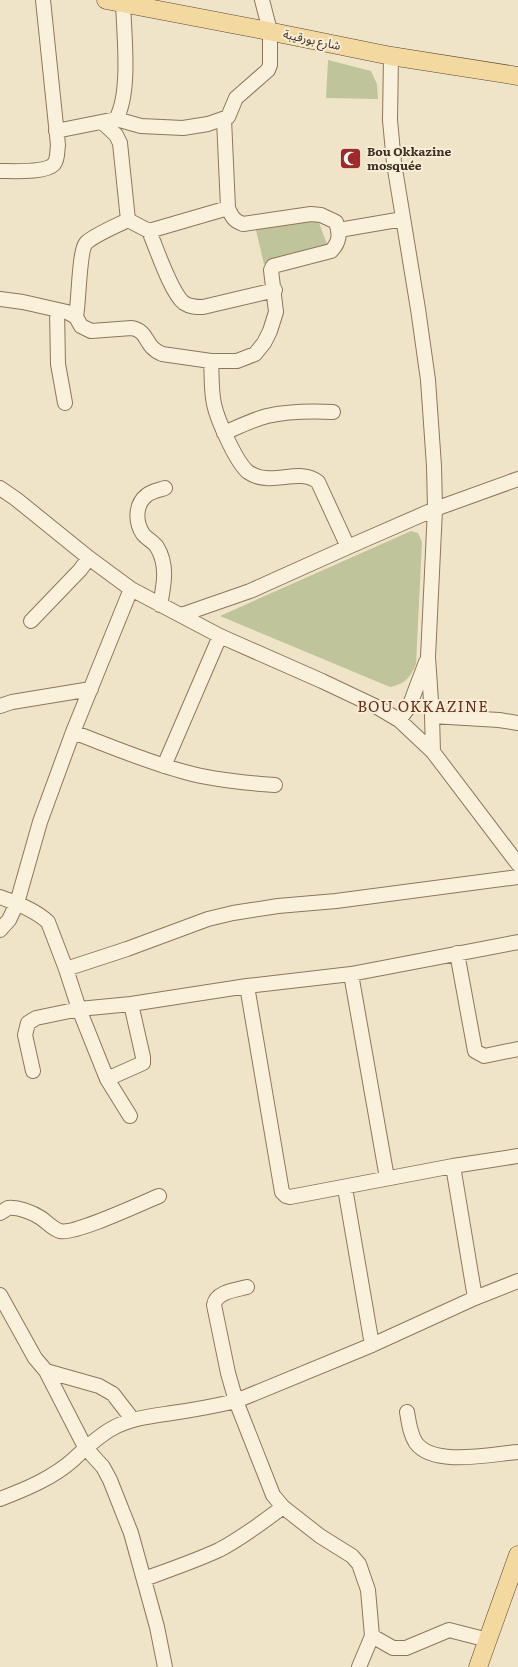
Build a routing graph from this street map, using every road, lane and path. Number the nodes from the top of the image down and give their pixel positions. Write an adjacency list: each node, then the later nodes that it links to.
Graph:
1 (43, 0): 10 (street)
2 (262, 0): 4 (street)
3 (114, 2): 4 (main road, شارع بورقيبة); 7 (street)
4 (270, 31): 5 (main road, شارع بورقيبة); 8 (street)
5 (391, 56): 6 (main road, شارع بورقيبة); 13 (street)
6 (518, 76)
7 (116, 119): 8 (street); 9 (street)
8 (224, 119): 12 (street)
9 (102, 122): 10 (street); 14 (street)
10 (56, 132): 11 (street)
11 (0, 171)
12 (228, 208): 15 (street); 16 (street)
13 (403, 219): 15 (street); 30 (street)
14 (128, 220): 16 (street); 20 (street)
15 (339, 230): 17 (street)
16 (149, 231): 17 (street)
17 (274, 290): 21 (street)
18 (0, 300): 19 (street)
19 (57, 310): 20 (street); 22 (street)
20 (76, 317): 21 (street)
21 (211, 362): 24 (street)
22 (65, 404)
23 (333, 412): 24 (street)
24 (224, 433): 31 (street)
25 (518, 479): 30 (street)
26 (0, 480): 29 (street)
27 (0, 488): 29 (street)
28 (165, 488): 34 (street)
29 (16, 499): 32 (street)
30 (435, 509): 31 (street); 38 (street)
31 (348, 547): 35 (street)
32 (89, 558): 33 (street); 36 (street)
33 (131, 589): 34 (street); 39 (street)
34 (160, 605): 35 (street)
35 (180, 615): 37 (street)
36 (31, 621)
37 (220, 636): 42 (street); 46 (street)
38 (428, 657): 41 (street); 42 (street)
39 (91, 689): 40 (street); 44 (street)
40 (0, 706)
41 (432, 716): 43 (street); 45 (street)
42 (398, 720): 45 (street)
43 (518, 723)
44 (73, 732): 46 (street); 51 (street)
45 (433, 752): 48 (street)
46 (164, 766): 47 (street)
47 (275, 785)
48 (518, 864)
49 (518, 877): 55 (street)
50 (0, 897): 51 (street)
51 (17, 903): 52 (street); 55 (street)
52 (0, 930)
53 (518, 942): 54 (street)
54 (457, 953): 56 (street); 60 (street)
55 (66, 969): 59 (street)
56 (351, 974): 57 (street); 66 (street)
57 (247, 986): 58 (street); 67 (street)
58 (131, 1004): 59 (street); 62 (street)
59 (79, 1009): 61 (street); 62 (street)
60 (518, 1049)
61 (33, 1071)
62 (108, 1078): 63 (street)
63 (130, 1116)
64 (518, 1156): 65 (street)
65 (453, 1166): 66 (street); 73 (street)
66 (386, 1178): 67 (street)
67 (345, 1188): 74 (street)
68 (159, 1196): 69 (street)
69 (0, 1213)
70 (518, 1281): 73 (street)
71 (247, 1287): 76 (street)
72 (0, 1295): 75 (street)
73 (476, 1298): 74 (street)
74 (372, 1345): 76 (street)
75 (46, 1371): 78 (street); 79 (street)
76 (236, 1401): 78 (street); 82 (street)
77 (407, 1412): 80 (street)
78 (133, 1420): 79 (street)
79 (85, 1447): 81 (street); 85 (street)
80 (518, 1452)
81 (0, 1499)
82 (283, 1507): 85 (street); 86 (street)
83 (518, 1555): 84 (main road)
84 (514, 1578): 87 (main road)
85 (144, 1579): 88 (street)
86 (372, 1636): 87 (street); 89 (street)
87 (488, 1640): 90 (main road)
88 (165, 1667)
89 (359, 1667)
90 (478, 1667)

